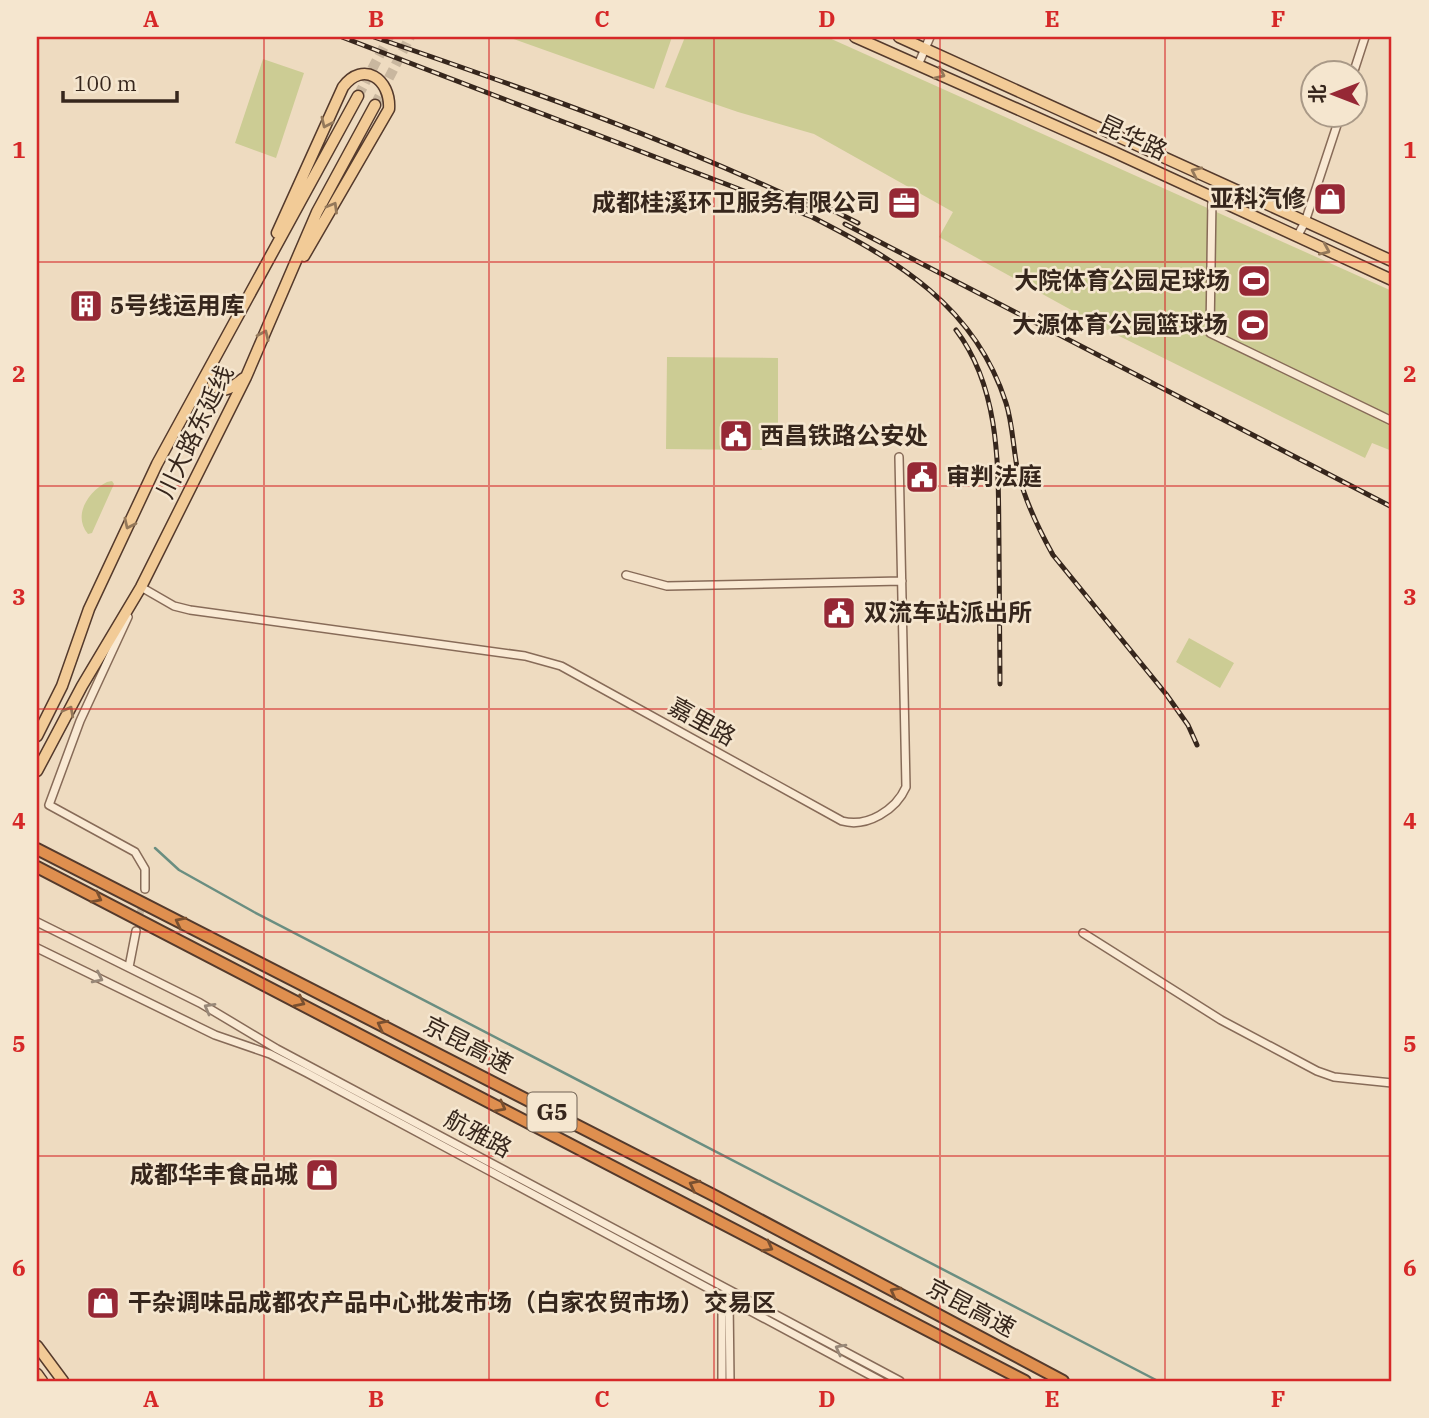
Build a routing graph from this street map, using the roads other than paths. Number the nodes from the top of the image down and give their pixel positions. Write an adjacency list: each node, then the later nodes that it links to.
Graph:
1 (855, 37): 7 (main road, 昆华路)
2 (899, 37): 5 (main road, 昆华路)
3 (930, 37): 5 (street)
4 (1366, 37): 6 (street)
5 (926, 49): 7 (street); 12 (main road, 昆华路, one-way to 5)
6 (1358, 60)
7 (918, 65): 11 (main road, 昆华路, one-way to 11)
8 (358, 96): 15 (main road, 川大路东延线)
9 (375, 105): 17 (main road, 川大路东延线)
10 (1335, 130): 12 (street)
11 (1212, 198): 13 (main road, 昆华路); 20 (street)
12 (1305, 222): 13 (street); 14 (main road, 昆华路)
13 (1297, 237): 16 (main road, 昆华路, one-way to 16)
14 (1392, 261)
15 (260, 275): 17 (main road, one-way to 15); 18 (main road, 川大路东延线)
16 (1392, 279)
17 (286, 286): 19 (main road, 川大路东延线, one-way to 17)
18 (212, 363): 19 (main road); 25 (main road, 川大路东延线, one-way to 25)
19 (246, 377): 24 (main road, 川大路东延线)
20 (1392, 421)
21 (900, 457): 23 (street, 嘉里路)
22 (626, 575): 23 (street)
23 (902, 581): 24 (street, 嘉里路)
24 (141, 587): 26 (main road, 川大路东延线, one-way to 24); 29 (street)
25 (37, 736)
26 (37, 771)
27 (37, 849): 46 (highway, 京昆高速 / G5, one-way to 27)
28 (37, 867): 45 (highway, 京昆高速 / G5, one-way to 45)
29 (145, 889)
30 (37, 922): 34 (street, 航雅路)
31 (136, 931): 34 (street)
32 (1083, 933): 35 (street)
33 (37, 948): 36 (street, 航雅路, one-way to 36)
34 (129, 967): 36 (street, 航雅路, one-way to 34)
35 (1392, 1083)
36 (725, 1294): 41 (street); 42 (street); 43 (street, 航雅路); 44 (street, 航雅路, one-way to 36)
37 (37, 1346): 40 (main road)
38 (37, 1374): 39 (main road)
39 (42, 1381)
40 (63, 1381)
41 (722, 1381)
42 (730, 1381)
43 (881, 1381)
44 (900, 1381)
45 (1025, 1381)
46 (1063, 1381)

